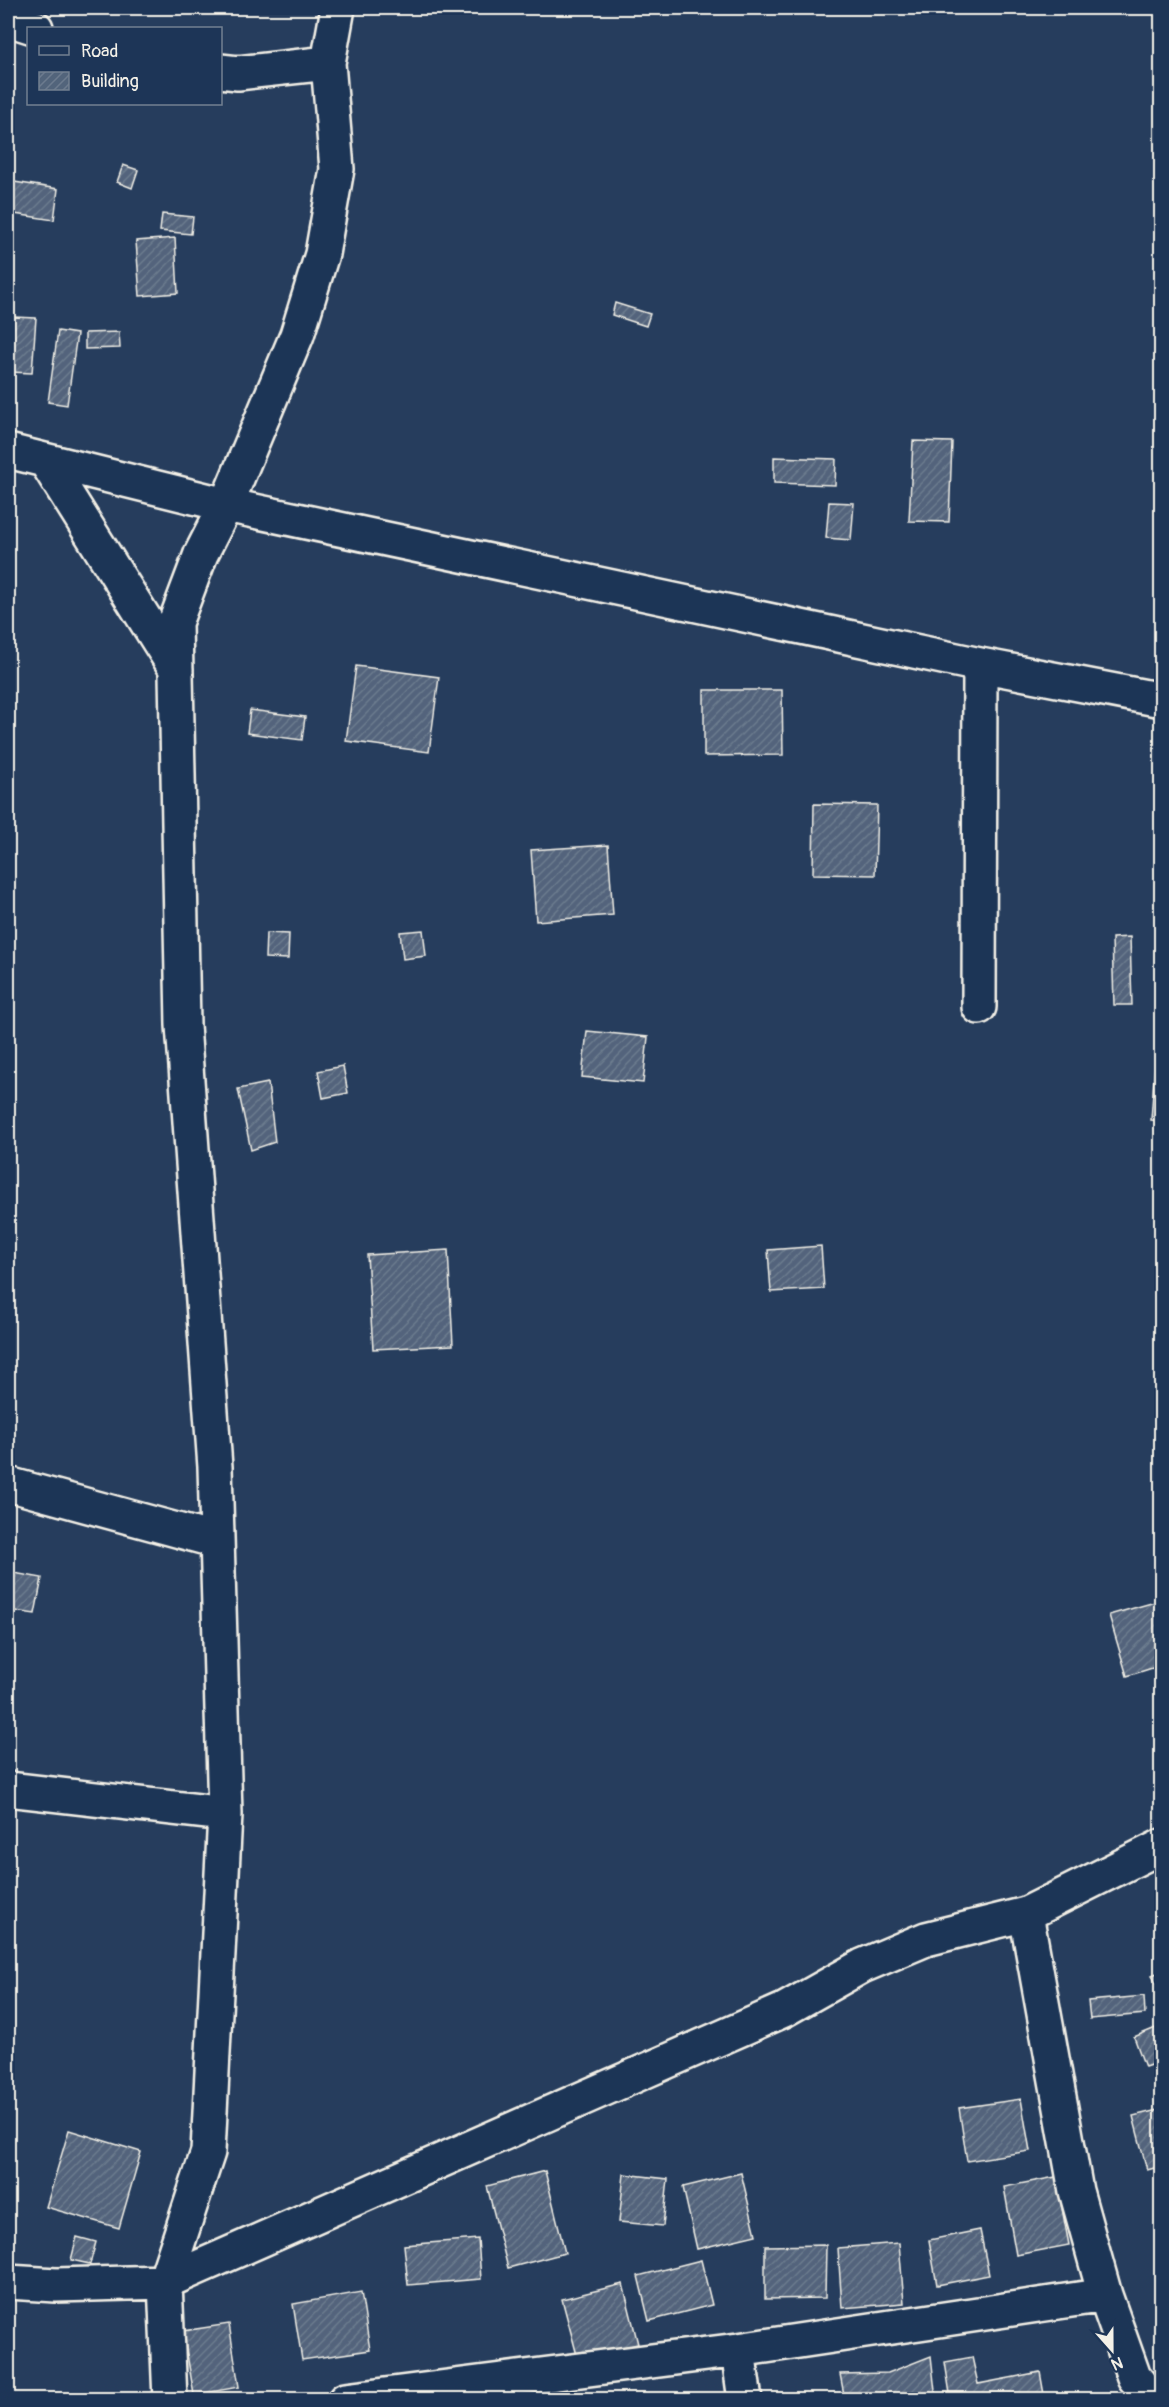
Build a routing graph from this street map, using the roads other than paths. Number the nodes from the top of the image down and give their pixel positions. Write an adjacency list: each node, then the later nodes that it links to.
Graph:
1 (338, 8): 4 (street)
2 (8, 19): 3 (street)
3 (33, 27)
4 (328, 63): 5 (street); 8 (street)
5 (222, 71)
6 (8, 451): 7 (street)
7 (45, 460): 8 (street); 10 (street)
8 (226, 505): 9 (street); 10 (street)
9 (980, 665): 11 (street); 12 (street)
10 (176, 669): 14 (street)
11 (1161, 700)
12 (979, 1007)
13 (8, 1484): 14 (street)
14 (217, 1541): 16 (street)
15 (8, 1789): 16 (street)
16 (225, 1814): 20 (street)
17 (1161, 1845): 18 (street)
18 (1026, 1914): 20 (street); 21 (street)
19 (8, 2282): 20 (street)
20 (165, 2282): 23 (street)
21 (1106, 2295): 22 (street); 26 (street)
22 (738, 2349): 24 (street); 25 (street)
23 (170, 2400)
24 (345, 2400)
25 (745, 2400)
26 (1157, 2400)

